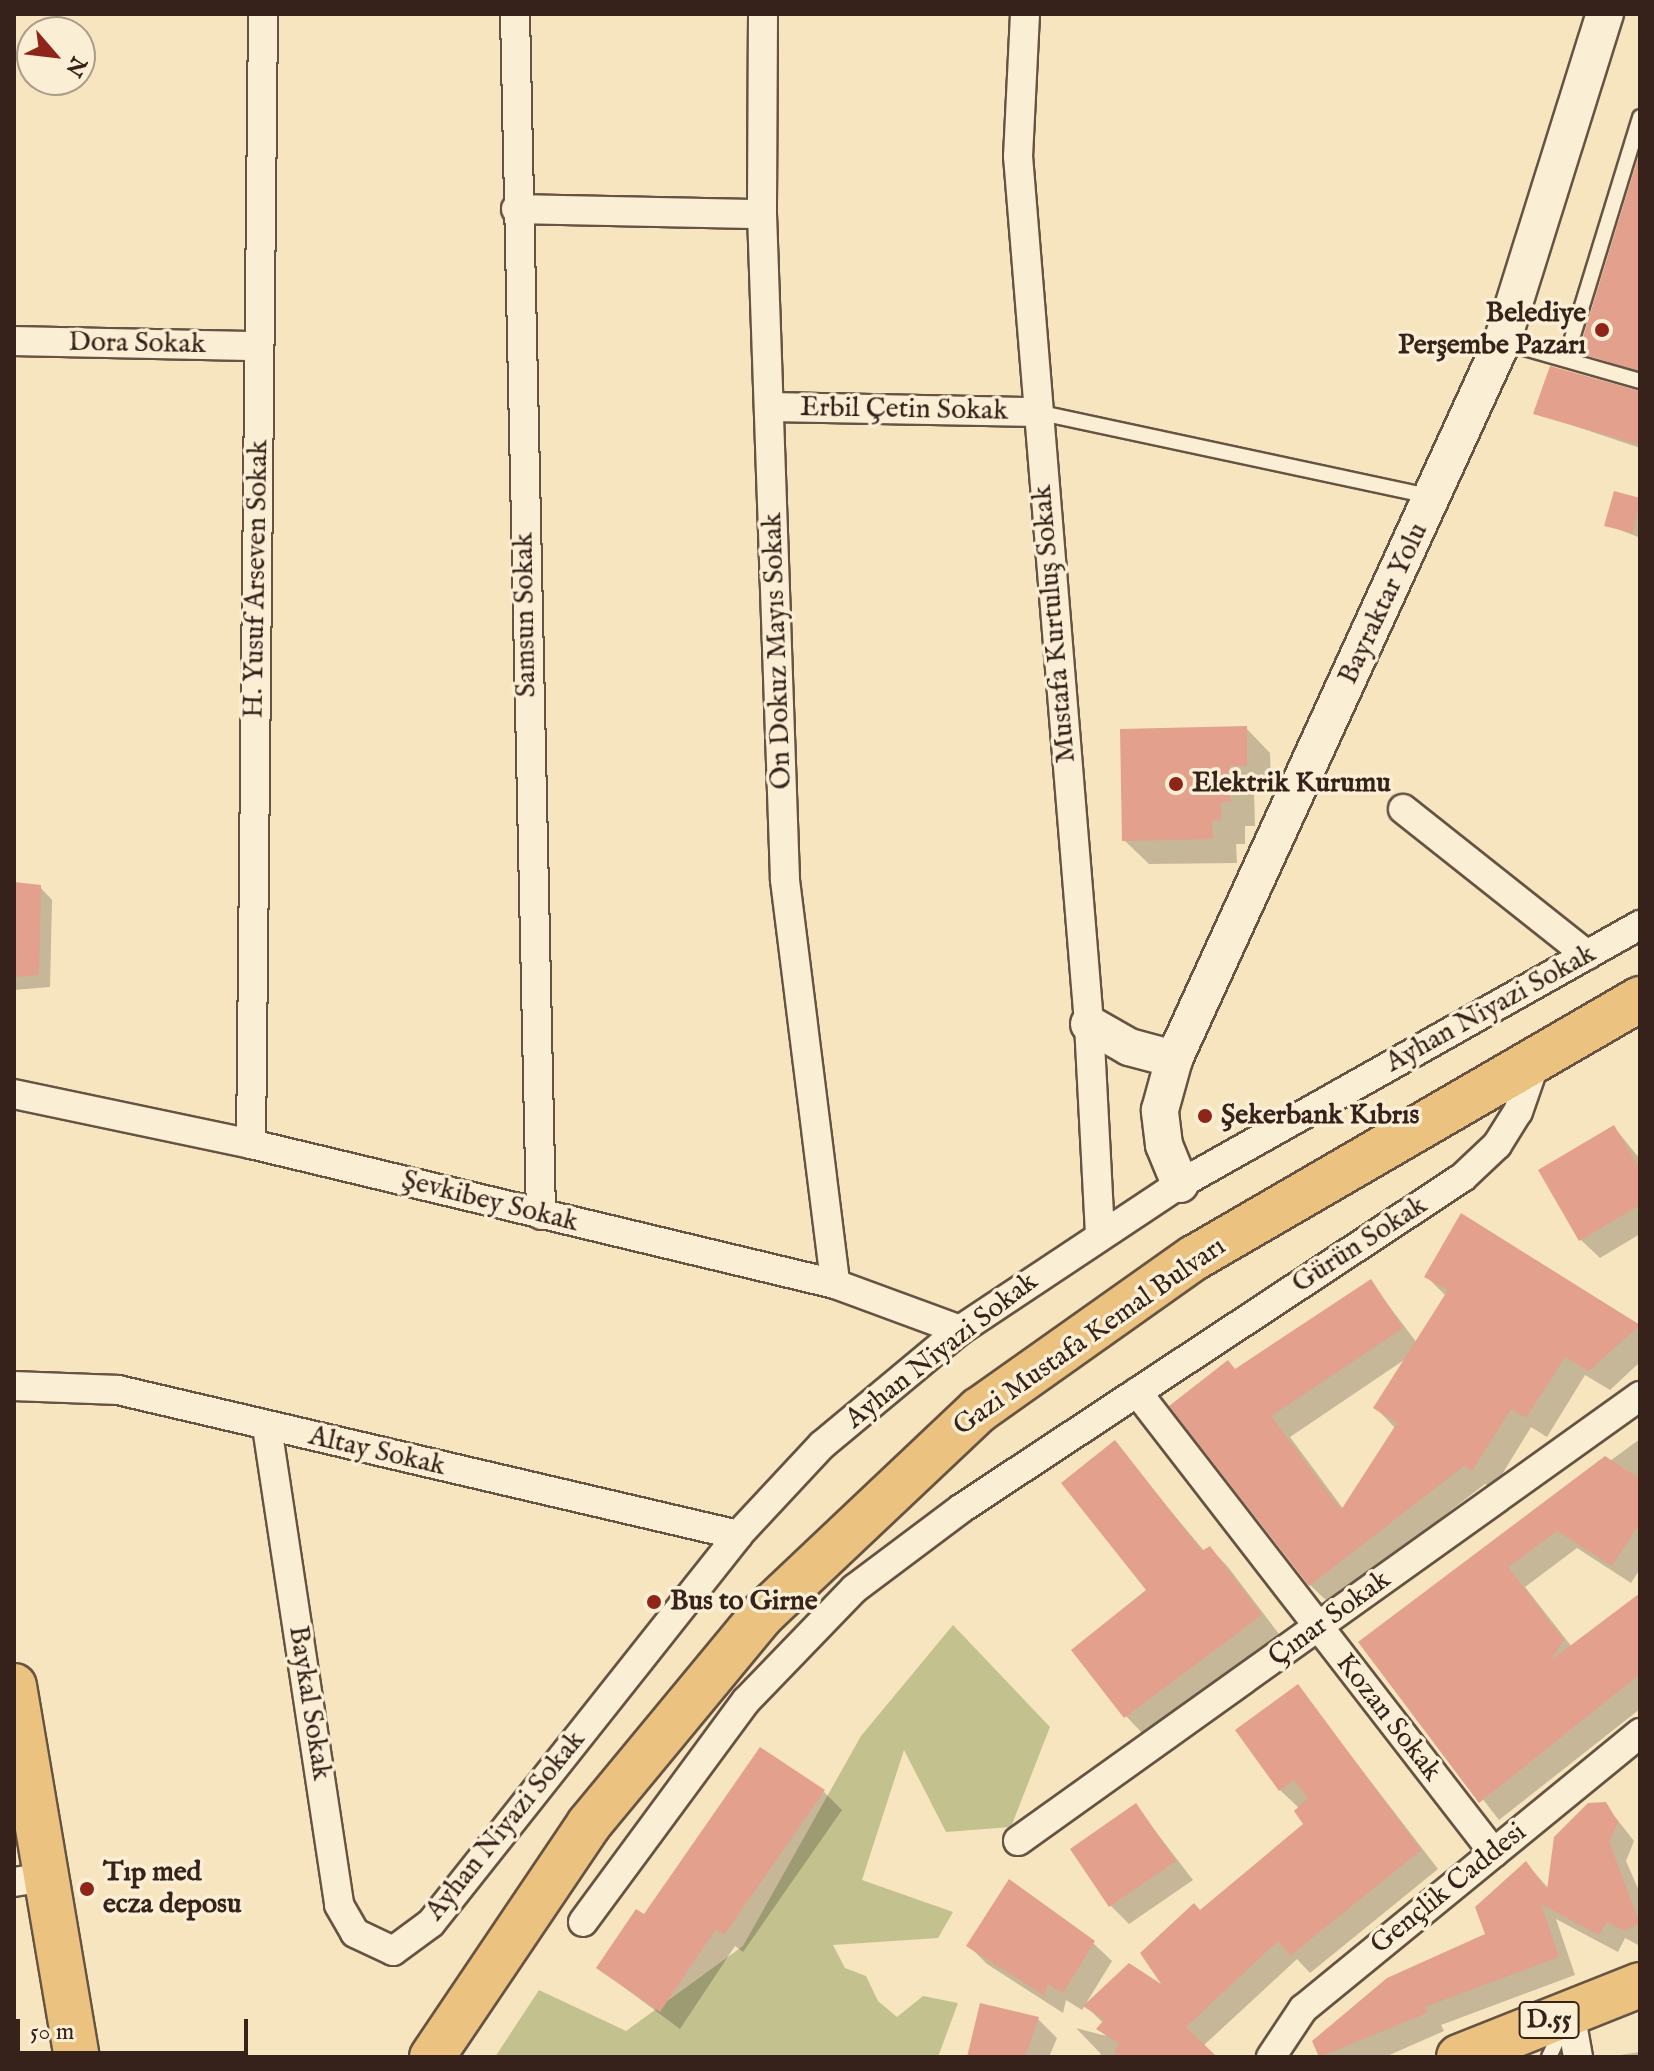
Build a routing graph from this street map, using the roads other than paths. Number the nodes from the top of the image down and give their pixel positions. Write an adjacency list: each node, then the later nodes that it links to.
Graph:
1 (263, 14): 11 (street, H. Yusuf Arseven Sokak)
2 (515, 14): 7 (street, Samsun Sokak)
3 (763, 14): 8 (street, On Dokuz Mayıs Sokak)
4 (1025, 14): 15 (street, Mustafa Kurtuluş Sokak)
5 (1605, 14): 10 (street, Bayraktar Yolu)
6 (1640, 117): 12 (lane)
7 (516, 209): 8 (street); 27 (street, Samsun Sokak)
8 (762, 214): 14 (street, On Dokuz Mayıs Sokak)
9 (14, 341): 11 (street, Dora Sokak)
10 (1502, 342): 12 (lane); 16 (street, Bayraktar Yolu)
11 (259, 346): 25 (street, H. Yusuf Arseven Sokak)
12 (1566, 358): 13 (lane)
13 (1640, 381)
14 (771, 407): 15 (street, Erbil Çetin Sokak); 29 (street, On Dokuz Mayıs Sokak)
15 (1037, 412): 16 (lane); 21 (street, Mustafa Kurtuluş Sokak)
16 (1434, 497): 23 (street, Bayraktar Yolu)
17 (1403, 809): 19 (street)
18 (1640, 925): 19 (street, Ayhan Niyazi Sokak)
19 (1587, 955): 26 (street, Ayhan Niyazi Sokak)
20 (1640, 999): 22 (main road, Gazi Mustafa Kemal Bulvarı)
21 (1089, 1024): 23 (street); 28 (street, Mustafa Kurtuluş Sokak)
22 (1537, 1056): 32 (street, Gürün Sokak); 47 (main road, Gazi Mustafa Kemal Bulvarı)
23 (1174, 1059): 26 (street, Bayraktar Yolu)
24 (14, 1094): 25 (street, Şevkibey Sokak)
25 (251, 1144): 27 (street, Şevkibey Sokak)
26 (1180, 1184): 28 (street, Ayhan Niyazi Sokak)
27 (541, 1215): 29 (street, Şevkibey Sokak)
28 (1100, 1234): 30 (street, Ayhan Niyazi Sokak)
29 (835, 1284): 30 (street, Şevkibey Sokak)
30 (960, 1330): 35 (street, Ayhan Niyazi Sokak)
31 (14, 1386): 34 (street, Altay Sokak)
32 (1137, 1392): 36 (street, Kozan Sokak); 42 (street, Gürün Sokak)
33 (1640, 1396): 36 (street, Çınar Sokak)
34 (267, 1427): 35 (street, Altay Sokak); 43 (street, Baykal Sokak)
35 (738, 1535): 43 (street, Ayhan Niyazi Sokak)
36 (1317, 1628): 39 (street, Çınar Sokak); 40 (street, Kozan Sokak)
37 (14, 1686): 41 (main road)
38 (1640, 1733): 40 (street, Gençlik Caddesi)
39 (1018, 1841)
40 (1494, 1853): 48 (street, Gençlik Caddesi)
41 (29, 1879): 46 (main road)
42 (583, 1922)
43 (393, 1951)
44 (1640, 1985): 45 (main road, D.55)
45 (1570, 2012): 49 (main road, D.55); 50 (lane); 51 (street)
46 (77, 2057)
47 (432, 2057)
48 (1271, 2057)
49 (1459, 2057)
50 (1549, 2057)
51 (1578, 2057)

